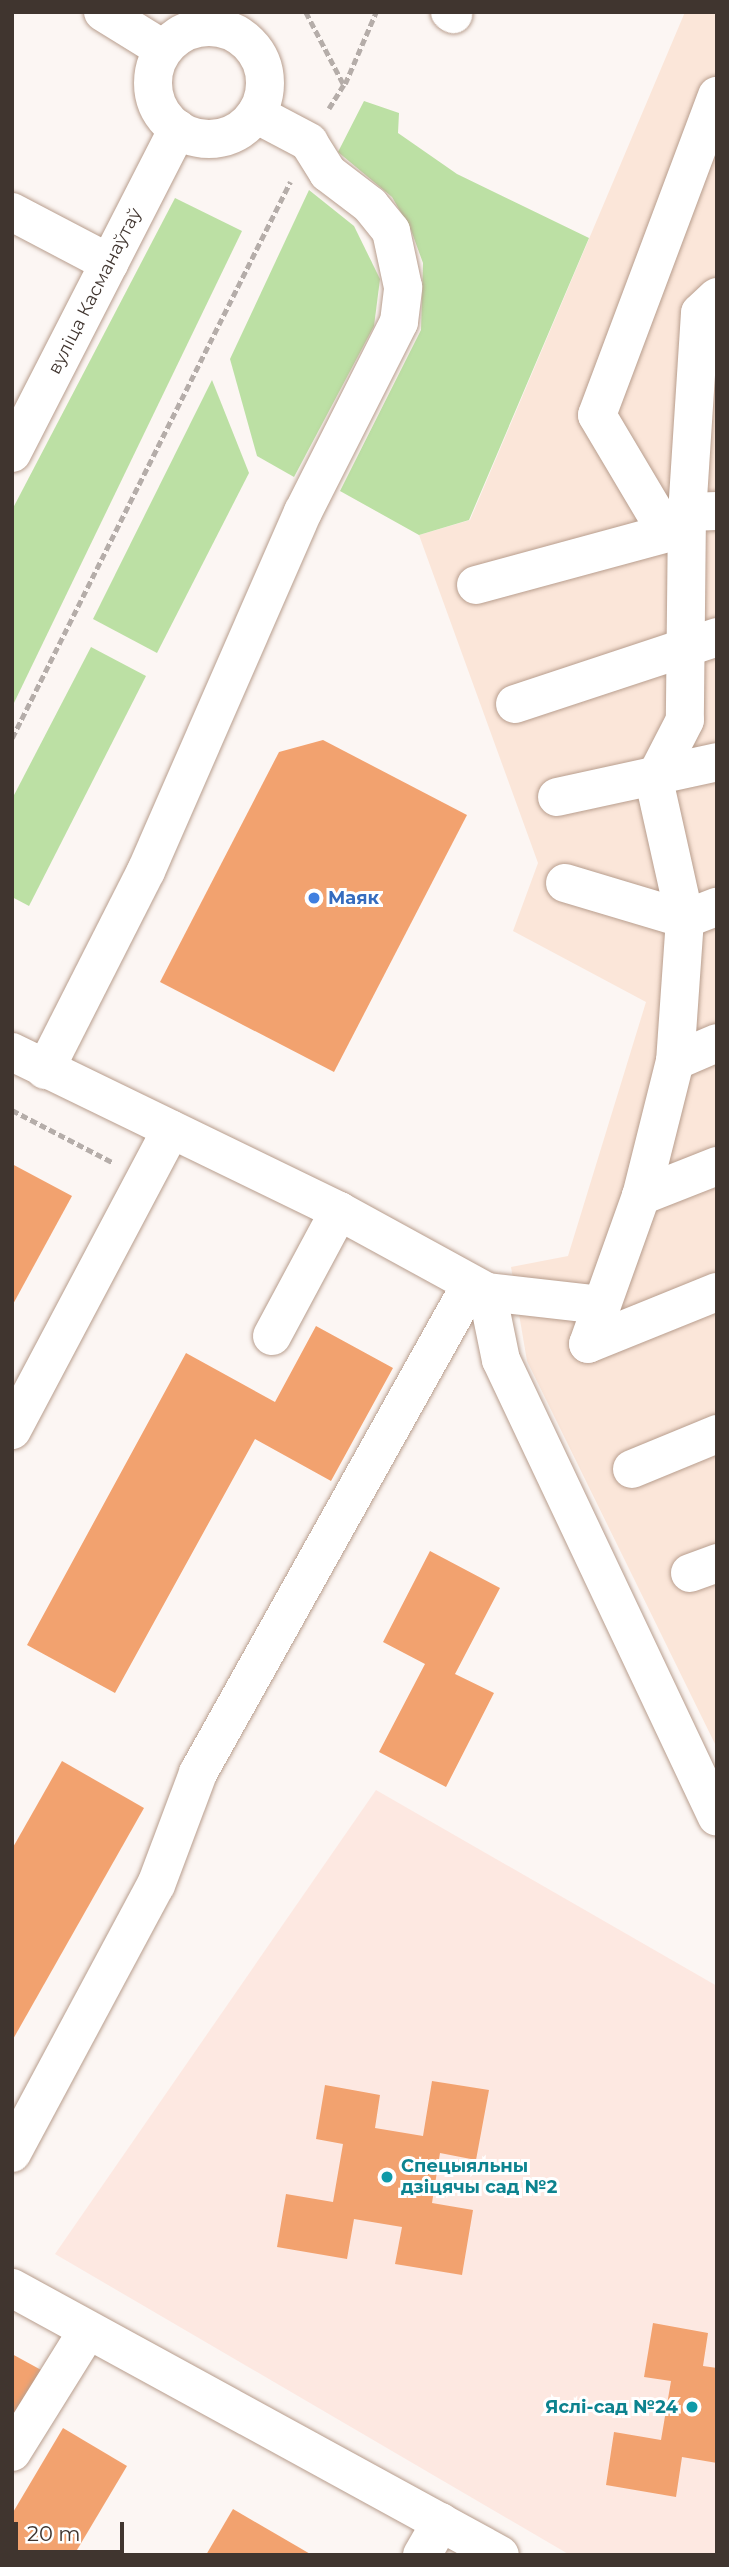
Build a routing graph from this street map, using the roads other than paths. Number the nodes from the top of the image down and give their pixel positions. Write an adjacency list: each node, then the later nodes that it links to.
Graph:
1 (103, 12): 3 (street)
2 (234, 22): 3 (street); 5 (street)
3 (163, 49): 6 (street)
4 (714, 112): 11 (street)
5 (256, 114): 6 (street); 23 (street)
6 (178, 129): 8 (street, вуліца Касманаўтаў)
7 (12, 212): 8 (street)
8 (109, 263): 10 (street, вуліца Касманаўтаў)
9 (717, 297): 11 (street)
10 (12, 453)
11 (690, 519): 12 (street); 13 (street)
12 (475, 585)
13 (701, 641): 14 (street); 16 (street)
14 (515, 704)
15 (717, 762): 16 (street)
16 (654, 780): 17 (street); 19 (street)
17 (557, 797)
18 (565, 883): 19 (street)
19 (701, 913): 22 (street)
20 (717, 1043): 22 (street)
21 (12, 1052): 23 (street)
22 (675, 1061): 26 (street)
23 (45, 1070): 24 (street)
24 (171, 1130): 27 (street); 32 (street)
25 (717, 1166): 26 (street)
26 (641, 1196): 30 (street)
27 (339, 1211): 28 (street); 31 (street)
28 (479, 1289): 30 (street); 35 (street); 36 (street)
29 (717, 1292): 30 (street)
30 (601, 1305)
31 (272, 1336)
32 (12, 1430)
33 (717, 1434): 34 (street)
34 (632, 1469)
35 (717, 1817)
36 (12, 2152)
37 (12, 2288): 38 (street)
38 (86, 2333): 39 (street); 40 (street)
39 (14, 2445)
40 (441, 2522): 41 (street); 42 (street)
41 (422, 2555)
42 (500, 2555)

